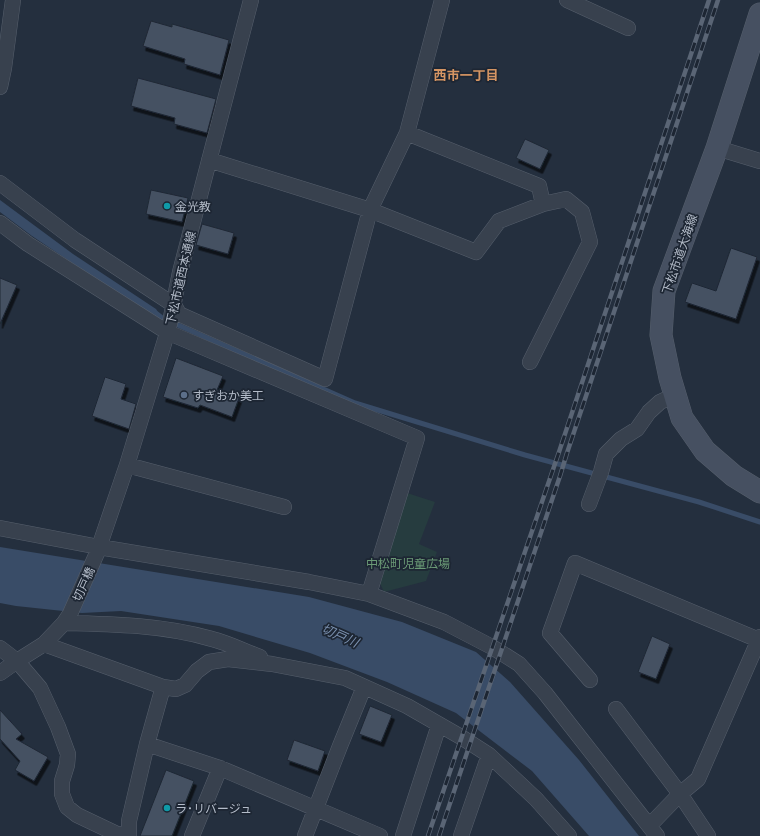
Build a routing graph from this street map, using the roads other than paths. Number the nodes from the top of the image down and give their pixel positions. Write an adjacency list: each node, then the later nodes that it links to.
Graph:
1 (251, 0): 11 (street, 下松市道西本通線)
2 (441, 0): 9 (street)
3 (568, 0): 6 (street)
4 (8, 2): 7 (street)
5 (760, 14): 10 (street, 下松市道大海線)
6 (628, 28)
7 (2, 67): 8 (street)
8 (0, 87)
9 (407, 133): 14 (street); 15 (street)
10 (717, 148): 12 (street); 19 (street, 下松市道大海線)
11 (209, 160): 15 (street); 17 (street, 下松市道西本通線)
12 (760, 161)
13 (0, 183): 17 (street)
14 (543, 204): 15 (street); 18 (street)
15 (370, 210): 17 (street)
16 (0, 223): 17 (street)
17 (170, 320): 20 (street, 下松市道西本通線); 26 (street)
18 (530, 362)
19 (675, 395): 21 (street, 下松市道大海線); 22 (street)
20 (127, 465): 23 (street); 25 (street, 下松市道西本通線)
21 (760, 492)
22 (589, 504)
23 (284, 507)
24 (0, 528): 25 (street)
25 (98, 550): 26 (street); 27 (street, 切戸橋)
26 (368, 594): 44 (street)
27 (67, 619): 29 (street); 32 (street)
28 (759, 638): 34 (street); 42 (street)
29 (44, 644): 31 (street); 35 (street)
30 (0, 648): 31 (street)
31 (17, 661): 33 (street); 45 (street)
32 (272, 664): 35 (street); 36 (street)
33 (0, 674)
34 (590, 680)
35 (163, 687): 39 (street)
36 (364, 687): 38 (street); 43 (street)
37 (616, 709): 42 (street)
38 (439, 725): 40 (street); 49 (street)
39 (146, 744): 41 (street); 45 (street)
40 (489, 755): 50 (street); 51 (street)
41 (220, 768): 43 (street); 46 (street)
42 (680, 794): 44 (street); 52 (street)
43 (316, 809): 47 (street); 48 (street)
44 (654, 831)
45 (129, 836)
46 (192, 836)
47 (305, 836)
48 (380, 836)
49 (403, 836)
50 (461, 836)
51 (569, 836)
52 (708, 836)

